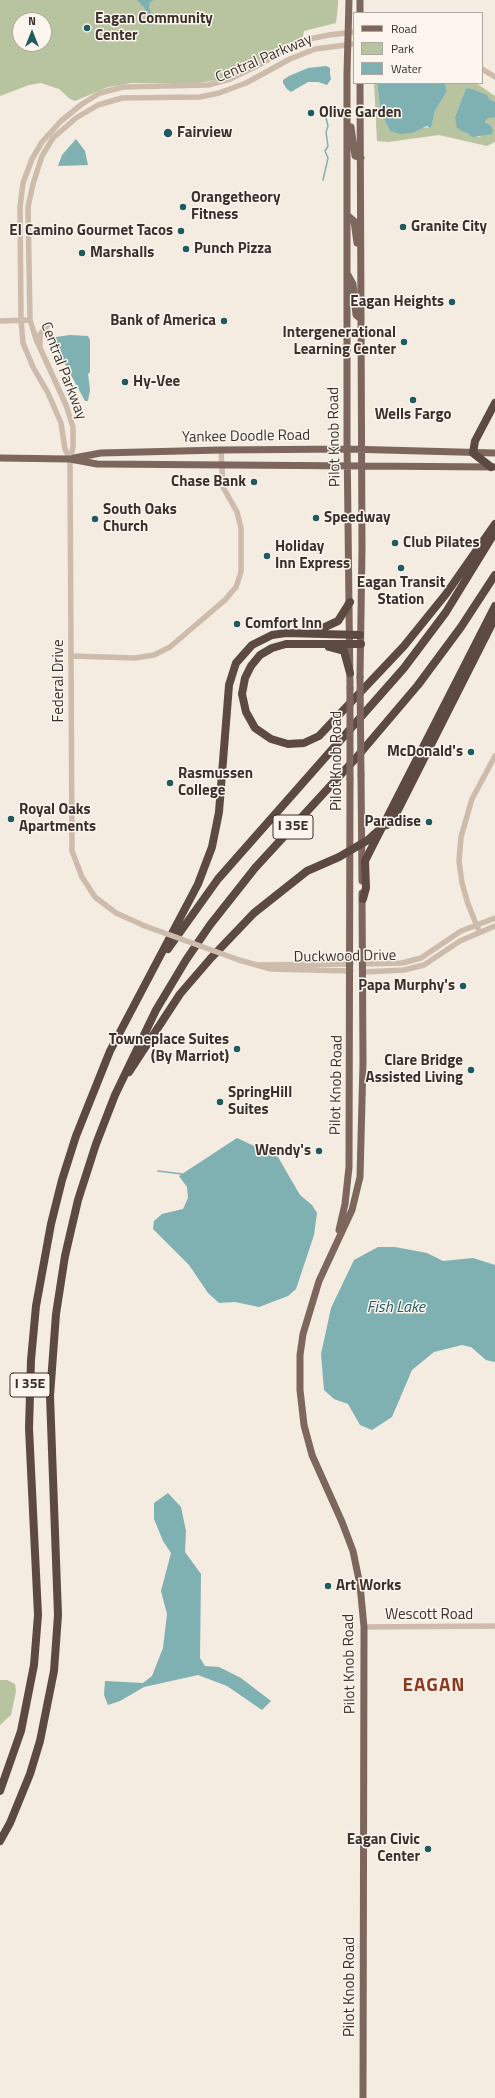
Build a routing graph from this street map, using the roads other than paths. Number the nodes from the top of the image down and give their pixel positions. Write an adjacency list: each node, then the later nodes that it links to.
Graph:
1 (349, 0): 4 (main road, Pilot Knob Road)
2 (360, 0): 3 (main road)
3 (360, 12)
4 (351, 32): 5 (main road, Pilot Knob Road); 16 (street, Central Parkway)
5 (351, 44): 9 (main road, Pilot Knob Road); 17 (street, Central Parkway)
6 (483, 70): 7 (street)
7 (495, 77)
8 (360, 84): 10 (main road, Pilot Knob Road)
9 (348, 112): 10 (main road, Pilot Knob Road); 11 (main road, Pilot Knob Road)
10 (361, 158): 13 (main road, Pilot Knob Road)
11 (348, 216): 12 (main road, Pilot Knob Road); 13 (main road, Pilot Knob Road)
12 (348, 275): 14 (main road, Pilot Knob Road); 21 (main road, Pilot Knob Road)
13 (361, 290): 14 (main road, Pilot Knob Road)
14 (361, 319): 23 (main road, Pilot Knob Road)
15 (0, 320): 16 (street)
16 (21, 320): 17 (street); 27 (street, Central Parkway)
17 (30, 320): 19 (street, Central Parkway)
18 (49, 324): 19 (street)
19 (40, 349): 27 (street, Central Parkway)
20 (495, 403): 24 (highway)
21 (348, 449): 22 (main road, Yankee Doodle Road); 23 (main road, Yankee Doodle Road); 29 (main road, Pilot Knob Road)
22 (221, 450): 27 (main road, Yankee Doodle Road); 28 (street)
23 (362, 450): 24 (main road, Yankee Doodle Road); 30 (main road, Pilot Knob Road)
24 (473, 454): 25 (main road, Yankee Doodle Road); 31 (highway)
25 (495, 454)
26 (0, 458): 27 (main road, Yankee Doodle Road)
27 (70, 459): 28 (main road, Yankee Doodle Road); 44 (street, Federal Drive)
28 (220, 465): 29 (main road, Yankee Doodle Road); 44 (street)
29 (348, 465): 30 (main road, Yankee Doodle Road); 35 (main road, Pilot Knob Road)
30 (361, 465): 31 (main road, Yankee Doodle Road); 40 (main road, Pilot Knob Road)
31 (493, 467)
32 (495, 524): 41 (highway)
33 (495, 532): 60 (highway, I 35E)
34 (495, 575): 61 (highway, I 35E)
35 (350, 602): 38 (highway); 39 (main road, Pilot Knob Road)
36 (495, 606): 47 (highway)
37 (495, 618): 47 (highway)
38 (307, 635): 39 (highway); 60 (highway)
39 (351, 635): 40 (highway); 42 (main road, Pilot Knob Road)
40 (360, 635): 43 (main road, Pilot Knob Road)
41 (317, 644): 42 (highway); 45 (highway)
42 (351, 644): 43 (highway); 45 (main road, Pilot Knob Road)
43 (360, 644): 48 (main road, Pilot Knob Road, bridge)
44 (71, 656): 50 (street, Federal Drive)
45 (350, 673): 49 (main road, Pilot Knob Road, bridge)
46 (495, 756): 53 (street)
47 (381, 828): 48 (highway); 51 (highway)
48 (360, 844): 49 (highway); 51 (main road, Pilot Knob Road)
49 (350, 850): 56 (main road, Pilot Knob Road); 61 (highway)
50 (95, 897): 57 (street, Duckwood Drive, bridge)
51 (363, 899): 58 (main road, Pilot Knob Road)
52 (495, 918): 53 (street, Duckwood Drive)
53 (476, 924): 55 (street); 58 (street, Duckwood Drive)
54 (495, 926): 55 (street, Duckwood Drive)
55 (479, 932): 58 (street, Duckwood Drive)
56 (351, 964): 57 (street, Duckwood Drive); 58 (main road, Duckwood Drive); 59 (main road, Pilot Knob Road)
57 (259, 965): 59 (street, Duckwood Drive)
58 (363, 968): 59 (main road, Duckwood Drive); 62 (main road, Pilot Knob Road)
59 (351, 972): 62 (main road, Pilot Knob Road)
60 (141, 992): 65 (highway, I 35E)
61 (115, 1095): 66 (highway, I 35E)
62 (335, 1245): 64 (main road, Pilot Knob Road)
63 (495, 1626): 64 (street, Wescott Road)
64 (364, 1627): 67 (main road, Pilot Knob Road)
65 (0, 1791)
66 (0, 1841)
67 (363, 2098)

